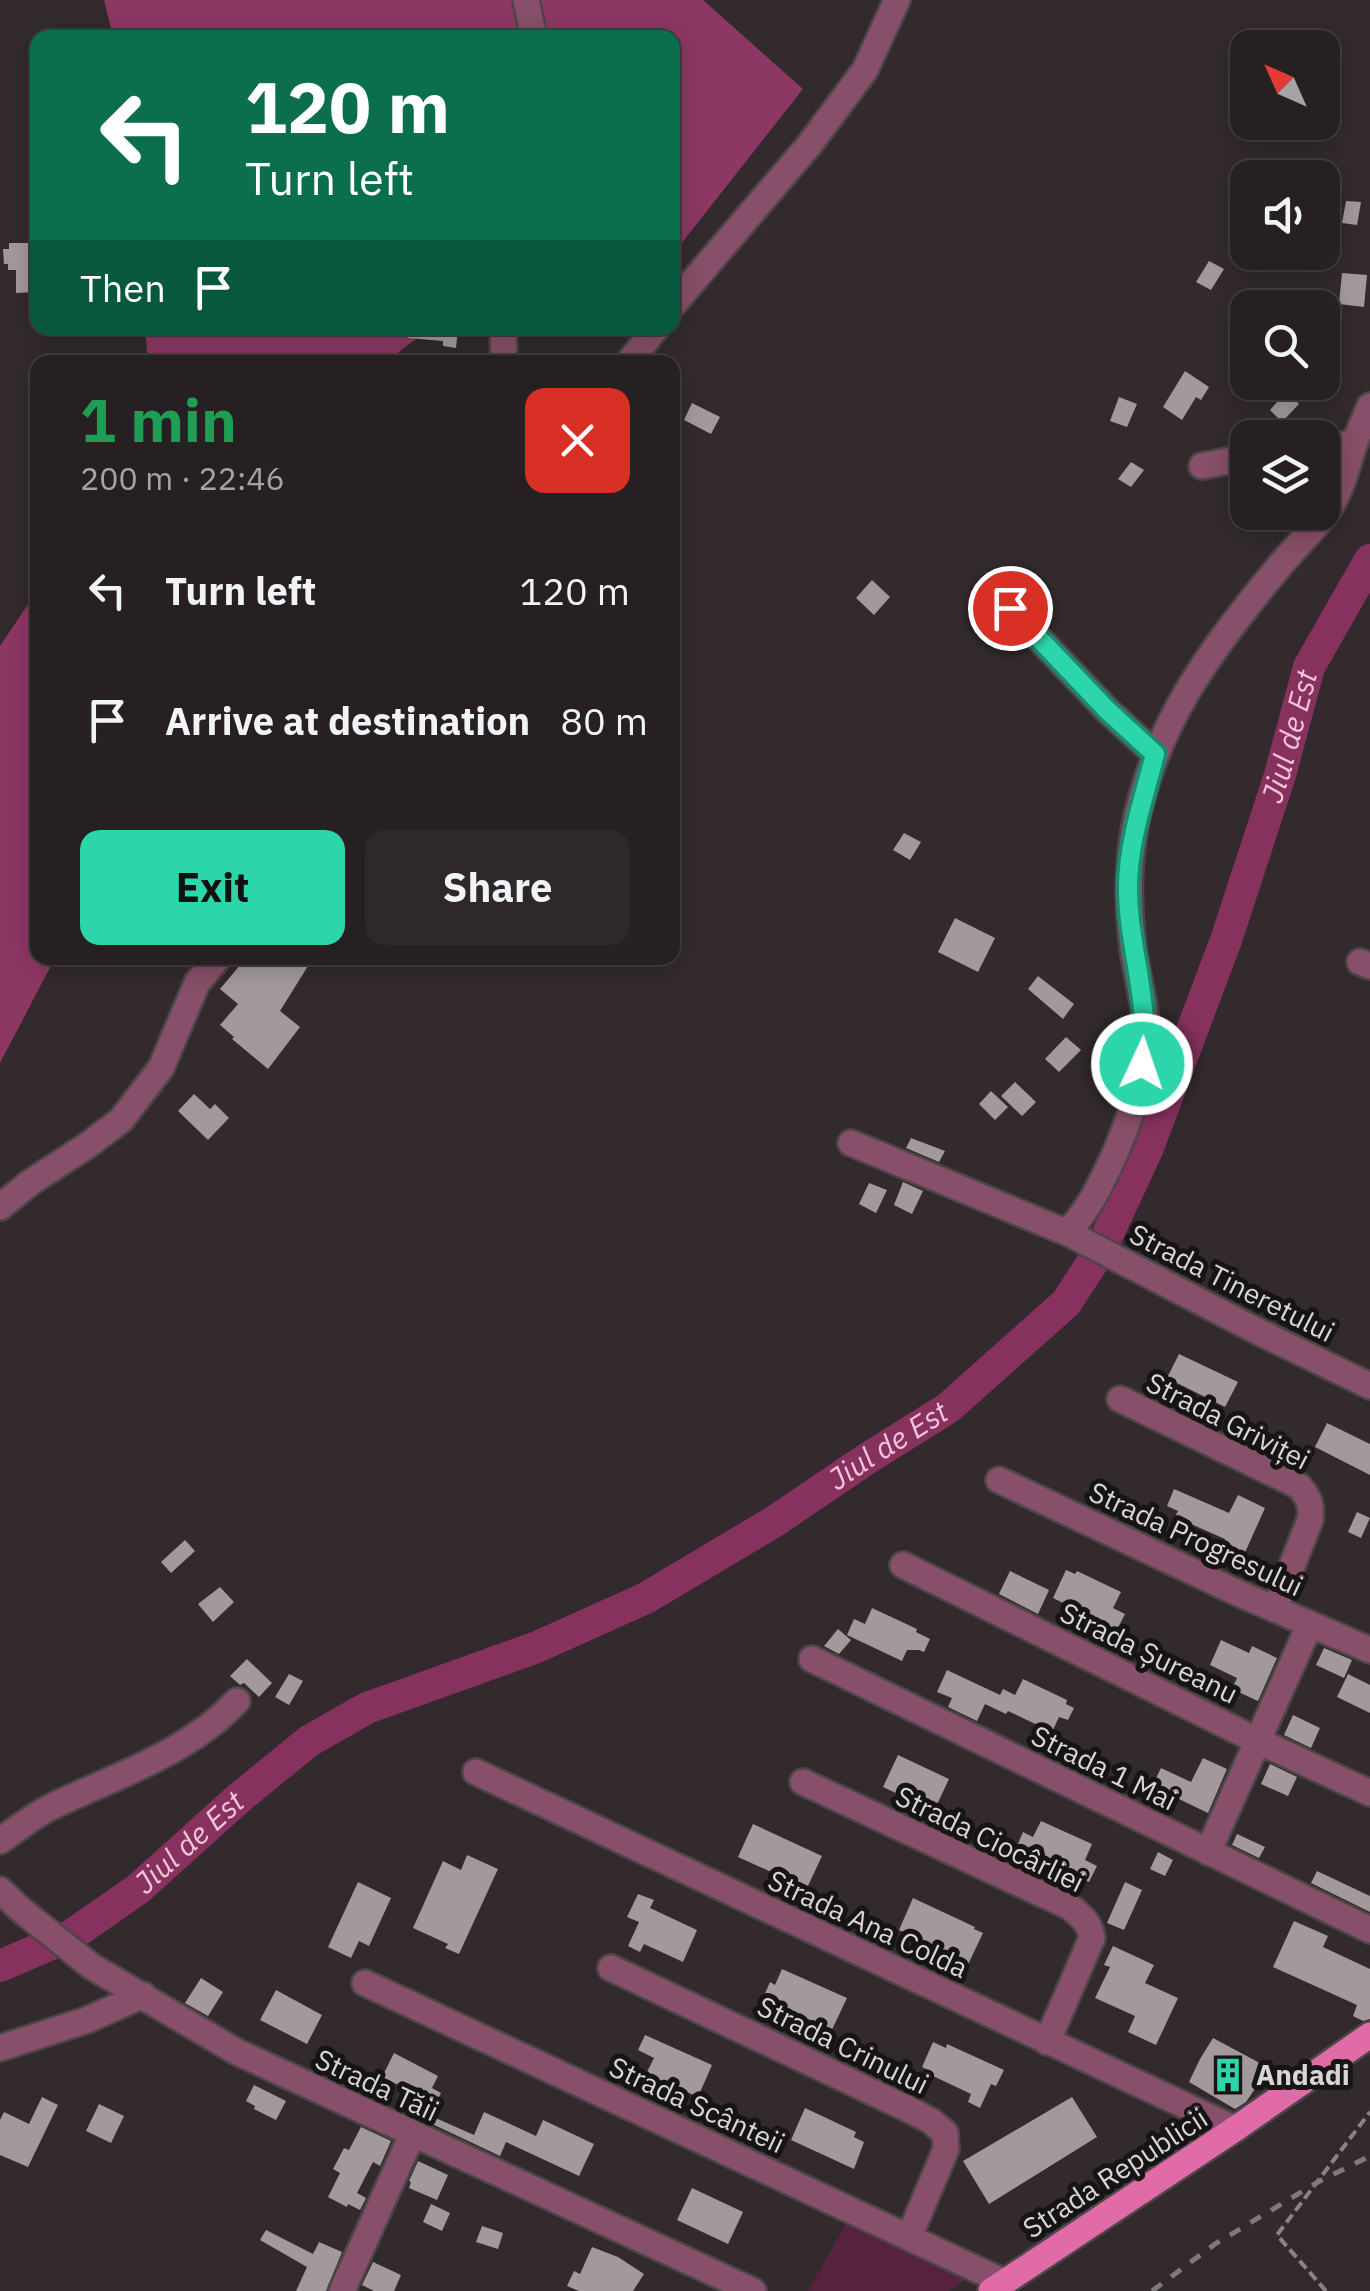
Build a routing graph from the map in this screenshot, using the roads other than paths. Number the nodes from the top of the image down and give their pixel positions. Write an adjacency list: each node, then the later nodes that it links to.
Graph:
1 (526, 0): 3 (street)
2 (896, 0): 4 (street)
3 (532, 30)
4 (680, 297)
5 (650, 335): 6 (street)
6 (635, 355)
7 (1370, 406): 8 (street)
8 (1355, 443): 9 (street); 13 (street)
9 (1340, 445)
10 (1230, 461): 11 (street)
11 (1202, 466)
12 (1010, 608): 13 (street)
13 (1155, 754): 17 (street)
14 (212, 965): 16 (street)
15 (851, 1142): 17 (street, Strada Tineretului)
16 (0, 1207)
17 (1074, 1236): 18 (street, Strada Tineretului)
18 (1370, 1386)
19 (1120, 1399): 22 (street, Strada Griviței)
20 (998, 1480): 22 (street, Strada Progresului)
21 (903, 1565): 27 (street, Strada Șureanu)
22 (1275, 1609): 23 (street, Strada Progresului)
23 (1310, 1624): 24 (street, Strada Progresului); 27 (street)
24 (1370, 1650)
25 (812, 1659): 32 (street, Strada 1 Mai)
26 (237, 1701): 31 (street)
27 (1258, 1741): 30 (street, Strada Șureanu); 32 (street)
28 (476, 1772): 39 (street, Strada Ana Colda)
29 (803, 1782): 39 (street, Strada Ciocârliei)
30 (1370, 1793)
31 (0, 1841)
32 (1208, 1852): 34 (street, Strada 1 Mai)
33 (0, 1890): 37 (street, Strada Tăii)
34 (1370, 1930)
35 (611, 1968): 43 (street, Strada Crinului)
36 (365, 1983): 43 (street, Strada Scânteii)
37 (143, 1995): 40 (street); 42 (street, Strada Tăii)
38 (1370, 2036): 41 (main road, Strada Republicii)
39 (1048, 2042): 41 (street, Strada Ana Colda)
40 (0, 2048)
41 (1234, 2130): 44 (main road, Strada Republicii)
42 (412, 2135): 45 (street); 46 (street, Strada Tăii)
43 (909, 2237): 44 (street, Strada Scânteii)
44 (998, 2286)
45 (342, 2291)
46 (752, 2291)

